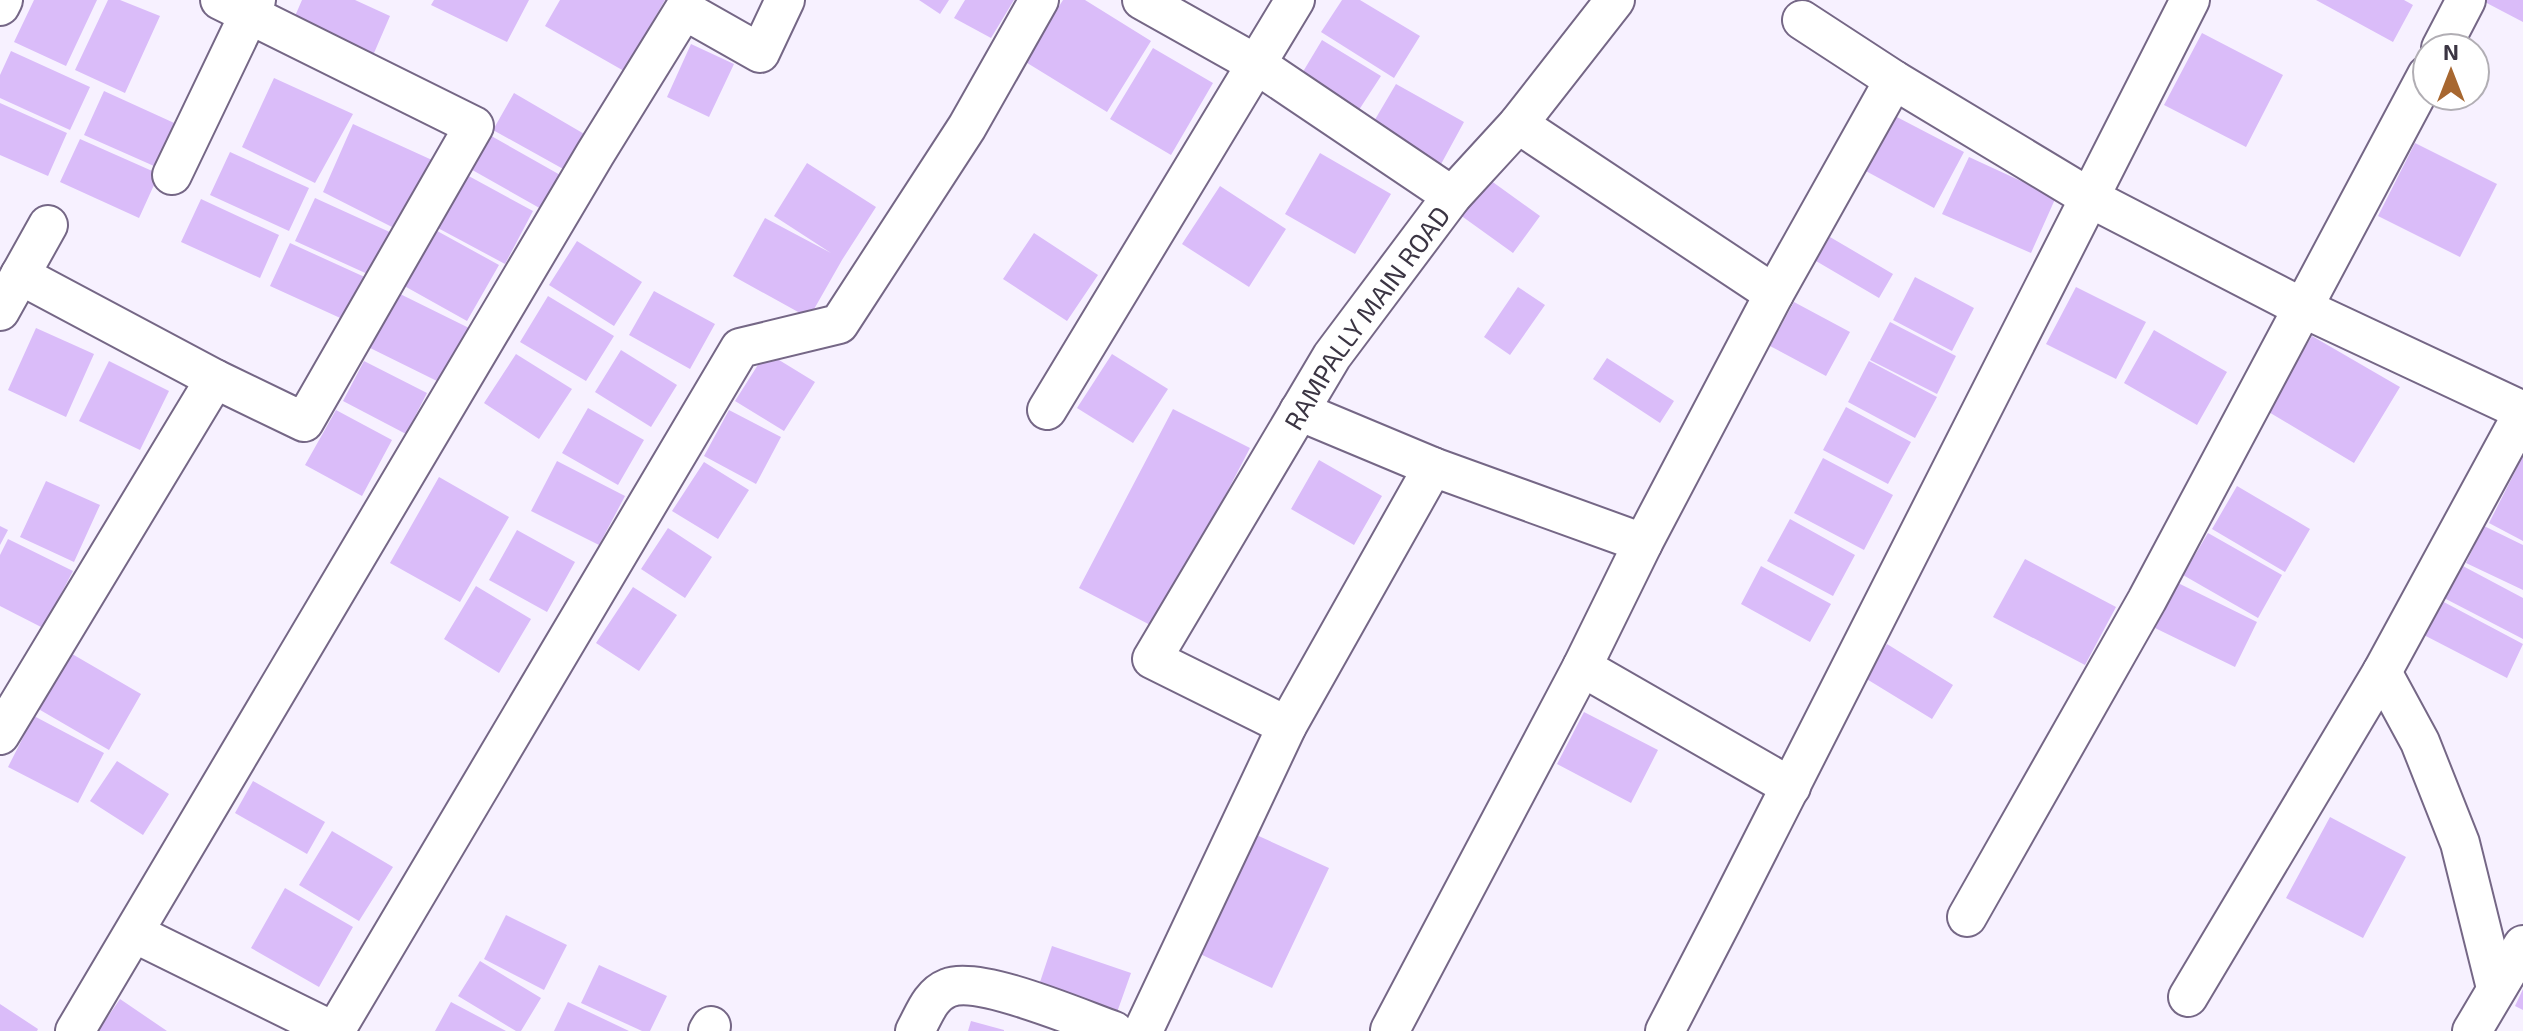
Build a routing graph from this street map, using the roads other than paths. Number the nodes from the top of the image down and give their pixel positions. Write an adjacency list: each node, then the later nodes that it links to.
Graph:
1 (3, 0): 10 (street)
2 (785, 0): 37 (street)
3 (1039, 0): 43 (street)
4 (1142, 0): 13 (street)
5 (1295, 0): 13 (street)
6 (1615, 0): 16 (street, RAMPALLY MAIN ROAD)
7 (2190, 0): 19 (street)
8 (2466, 0): 12 (street)
9 (242, 5): 17 (street); 25 (street)
10 (0, 6)
11 (1802, 20): 14 (street)
12 (2449, 32)
13 (1256, 64): 18 (street); 26 (street)
14 (1894, 80): 19 (street); 22 (street)
15 (2411, 105): 23 (street)
16 (1518, 124): 18 (street, RAMPALLY MAIN ROAD); 22 (street)
17 (172, 175)
18 (1452, 196): 27 (street, RAMPALLY MAIN ROAD)
19 (2090, 198): 23 (street); 35 (street)
20 (48, 225): 21 (street)
21 (20, 275): 24 (street); 25 (street)
22 (1774, 294): 30 (street)
23 (2303, 308): 28 (street); 36 (street)
24 (0, 311)
25 (215, 379): 34 (street)
26 (1047, 410)
27 (1299, 411): 29 (street); 33 (street, RAMPALLY MAIN ROAD)
28 (2523, 412): 32 (street)
29 (1433, 467): 30 (street); 33 (street)
30 (1643, 543): 31 (street)
31 (1582, 667): 35 (street); 41 (street)
32 (2382, 672): 39 (street); 40 (street)
33 (1287, 726): 46 (street)
34 (0, 735)
35 (1791, 787): 47 (street)
36 (1967, 917)
37 (134, 933): 42 (street); 43 (street)
38 (2523, 945): 39 (street)
39 (2496, 988): 48 (street)
40 (2188, 997)
41 (1390, 1030)
42 (75, 1031)
43 (334, 1031)
44 (915, 1031): 45 (street)
45 (1114, 1031)
46 (1143, 1031)
47 (1665, 1031)
48 (2472, 1031)

